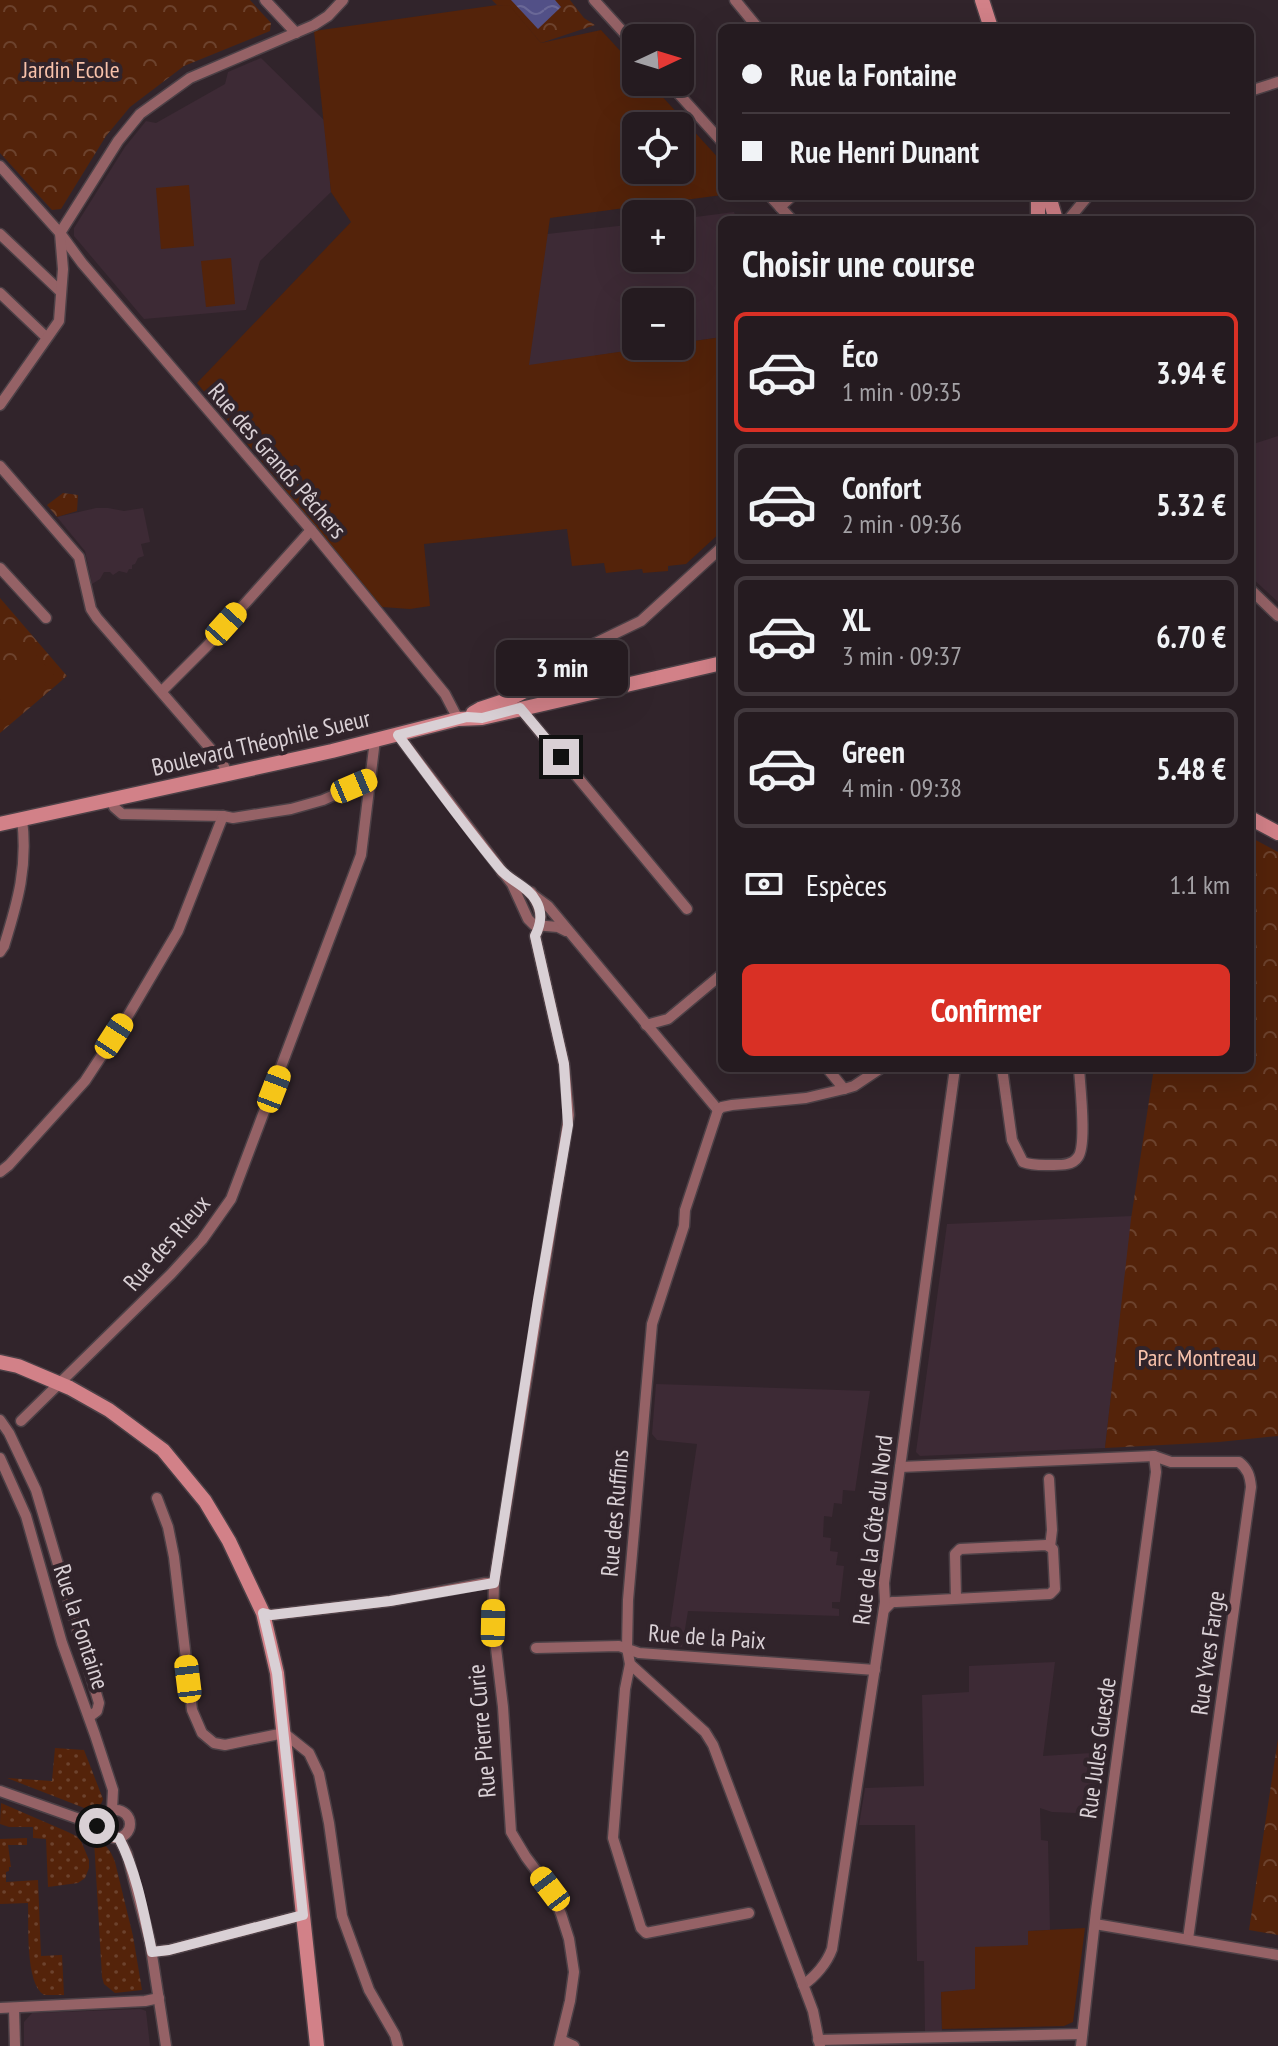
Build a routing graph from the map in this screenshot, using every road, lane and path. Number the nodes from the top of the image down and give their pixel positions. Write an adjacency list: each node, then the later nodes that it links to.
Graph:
1 (265, 0): 9 (street)
2 (343, 0): 9 (street)
3 (594, 0): 8 (street)
4 (735, 0): 6 (street)
5 (982, 0): 7 (main road)
6 (755, 24)
7 (990, 24)
8 (622, 31)
9 (296, 33): 21 (street)
10 (1278, 82): 11 (street)
11 (1254, 90)
12 (681, 96): 13 (street)
13 (718, 138)
14 (0, 166): 21 (street, Rue des Grands Pêchers)
15 (774, 200): 18 (street)
16 (788, 200): 18 (street)
17 (1085, 200): 20 (street)
18 (780, 207): 19 (street)
19 (788, 216)
20 (1071, 216)
21 (60, 233): 23 (street); 28 (street, Rue des Grands Pêchers)
22 (0, 234): 23 (street)
23 (60, 291): 25 (street)
24 (0, 293): 25 (street)
25 (46, 337): 26 (street)
26 (0, 405)
27 (0, 466): 38 (street)
28 (311, 530): 38 (street); 41 (street, Rue des Grands Pêchers)
29 (718, 551): 34 (street)
30 (0, 568): 33 (street)
31 (1254, 593): 32 (street)
32 (1278, 616)
33 (46, 618)
34 (554, 663): 36 (street); 37 (street)
35 (718, 667): 39 (main road, Boulevard Théophile Sueur)
36 (537, 688): 37 (main road, Boulevard Théophile Sueur); 41 (main road, Boulevard Théophile Sueur)
37 (556, 690): 39 (main road, Boulevard Théophile Sueur)
38 (162, 691): 44 (street)
39 (575, 695): 40 (main road, Boulevard Théophile Sueur)
40 (520, 708): 41 (main road, Boulevard Théophile Sueur); 54 (street)
41 (462, 718): 42 (main road, Boulevard Théophile Sueur)
42 (398, 735): 43 (main road, Boulevard Théophile Sueur); 52 (street)
43 (375, 740): 44 (main road, Boulevard Théophile Sueur); 45 (street, Rue des Rieux)
44 (227, 773): 46 (main road, Boulevard Théophile Sueur)
45 (370, 779): 47 (street); 69 (street, Rue des Rieux)
46 (112, 800): 47 (street); 48 (main road, Boulevard Théophile Sueur)
47 (223, 816): 67 (street)
48 (22, 819): 50 (main road, Boulevard Théophile Sueur); 57 (street)
49 (1254, 820): 51 (main road)
50 (0, 824)
51 (1278, 833)
52 (502, 872): 53 (street); 55 (street)
53 (531, 892): 55 (street, Rue Pierre Curie); 56 (street)
54 (687, 909)
55 (540, 927): 56 (street); 78 (street, Rue Pierre Curie)
56 (571, 934): 59 (street)
57 (0, 952)
58 (718, 977): 59 (street)
59 (646, 1025): 66 (street)
60 (830, 1072): 65 (street)
61 (875, 1072): 65 (street)
62 (954, 1072): 74 (street, Rue de la Côte du Nord)
63 (1003, 1072): 64 (street)
64 (1079, 1072)
65 (844, 1089): 66 (street)
66 (718, 1110): 83 (street, Rue des Ruffins)
67 (0, 1172)
68 (0, 1362): 69 (main road)
69 (61, 1384): 71 (street, Rue des Rieux); 81 (main road)
70 (0, 1420): 86 (street)
71 (21, 1421)
72 (1154, 1456): 74 (street); 94 (street, Rue Jules Guesde); 95 (street, Rue Yves Farge)
73 (0, 1458): 86 (street, Rue la Fontaine)
74 (900, 1467): 80 (street, Rue de la Côte du Nord)
75 (1049, 1479): 77 (street)
76 (157, 1498): 87 (street)
77 (1050, 1547): 79 (street); 79 (street)
78 (494, 1583): 81 (street); 103 (street, Rue Pierre Curie)
79 (956, 1599): 80 (street)
80 (884, 1610): 85 (street, Rue de la Côte du Nord)
81 (263, 1613): 87 (main road)
82 (536, 1648): 83 (street, Rue de la Paix)
83 (627, 1648): 84 (street, Rue des Ruffins); 85 (street, Rue de la Paix)
84 (630, 1664): 92 (street, Rue des Ruffins); 98 (street)
85 (875, 1670): 98 (street, Rue de la Côte du Nord)
86 (89, 1717): 89 (street, Rue la Fontaine)
87 (284, 1733): 93 (main road); 108 (street)
88 (0, 1791): 90 (street)
89 (112, 1810): 90 (street); 91 (street)
90 (102, 1827): 91 (street)
91 (119, 1838): 96 (street)
92 (749, 1913)
93 (303, 1915): 96 (street); 107 (main road)
94 (1095, 1924): 95 (street); 102 (street, Rue Jules Guesde)
95 (1188, 1939): 97 (street)
96 (152, 1952): 99 (street)
97 (1278, 1955)
98 (803, 1985): 104 (street)
99 (159, 1998): 101 (street); 106 (street)
100 (0, 2008): 101 (street)
101 (14, 2008): 105 (street)
102 (1081, 2040): 104 (street)
103 (560, 2043): 109 (street)
104 (819, 2043)
105 (15, 2046)
106 (166, 2046)
107 (317, 2046)
108 (398, 2046)
109 (574, 2046)

